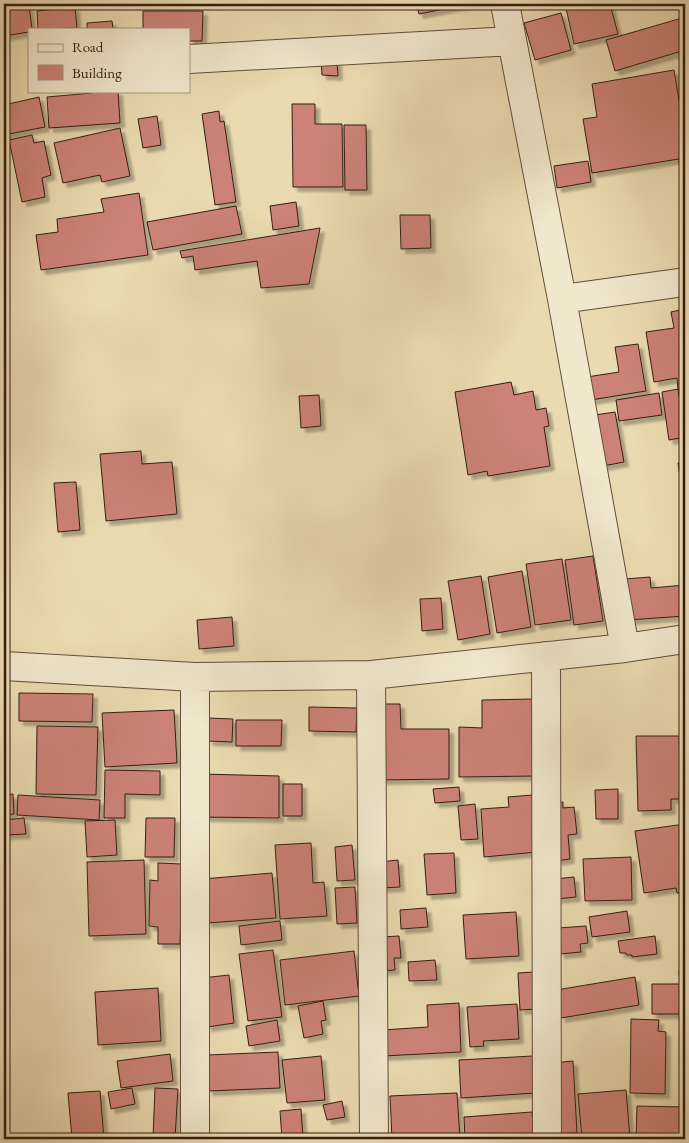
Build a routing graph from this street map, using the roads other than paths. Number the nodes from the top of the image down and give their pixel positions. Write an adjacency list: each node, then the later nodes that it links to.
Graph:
1 (505, 4): 2 (street)
2 (512, 41): 3 (street); 5 (street)
3 (190, 59)
4 (685, 282): 5 (street)
5 (562, 299): 7 (street)
6 (685, 640): 7 (street)
7 (625, 648): 8 (street)
8 (546, 656): 10 (street); 14 (street)
9 (4, 666): 11 (street)
10 (371, 675): 11 (street); 13 (street)
11 (195, 677): 12 (street)
12 (195, 1139)
13 (374, 1139)
14 (547, 1139)

